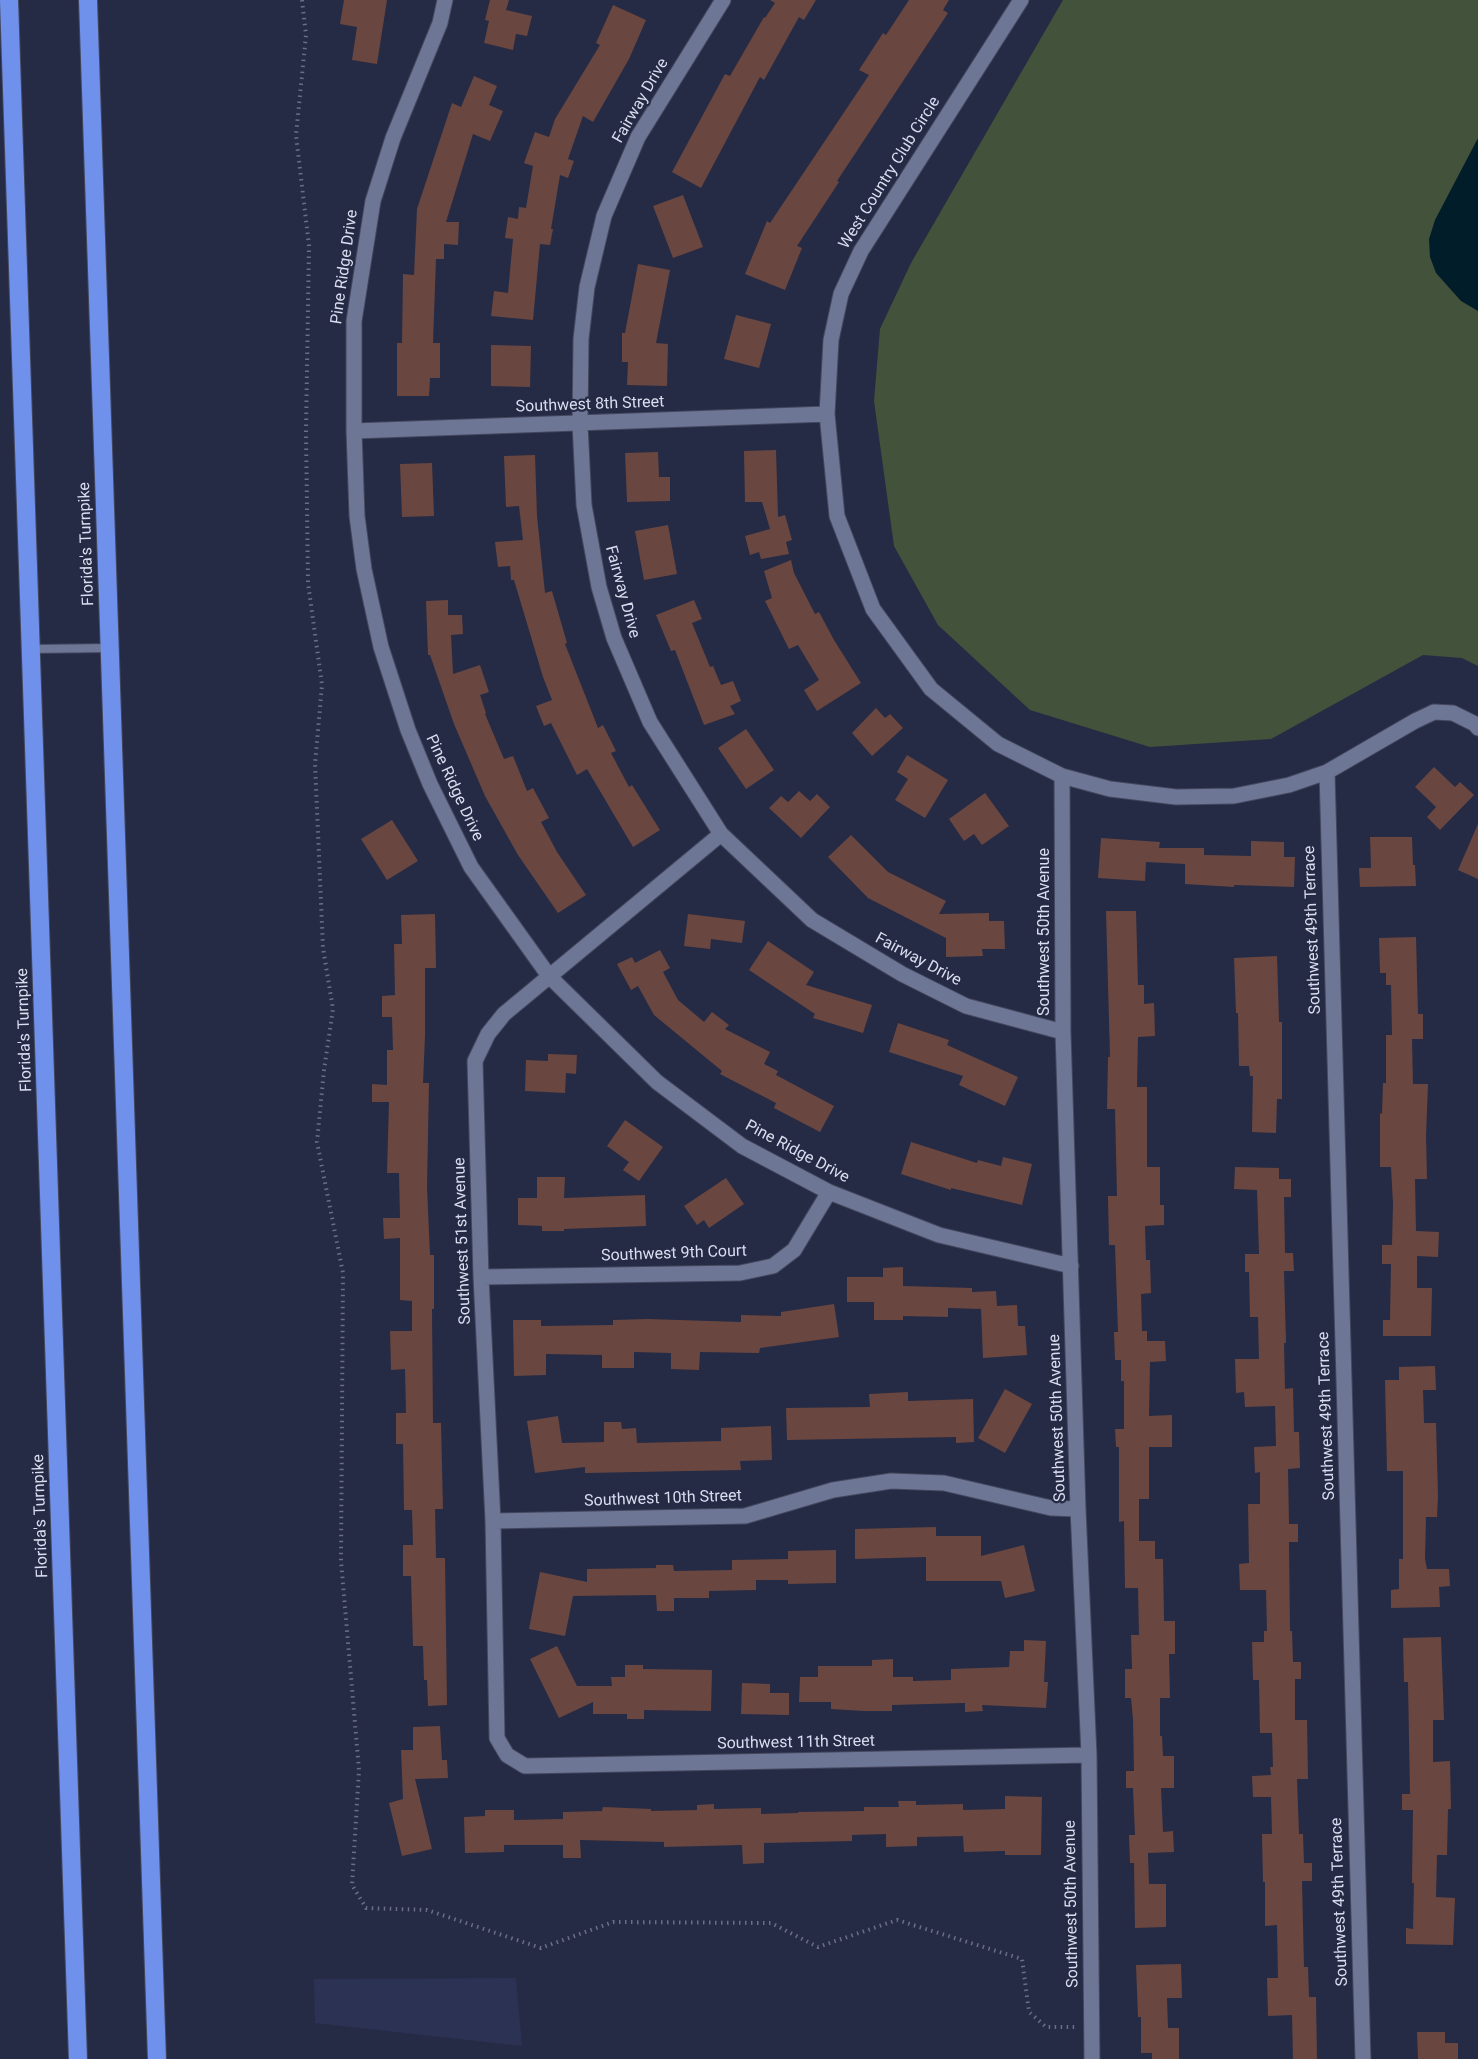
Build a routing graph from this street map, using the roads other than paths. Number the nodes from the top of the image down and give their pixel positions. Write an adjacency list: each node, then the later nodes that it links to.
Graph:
1 (9, 0): 10 (highway, Florida's Turnpike)
2 (88, 0): 9 (highway, Florida's Turnpike)
3 (445, 0): 8 (street, Pine Ridge Drive)
4 (723, 0): 7 (street, Fairway Drive)
5 (1021, 0): 6 (street, West Country Club Circle)
6 (827, 414): 7 (street, Southwest 8th Street); 13 (street, West Country Club Circle)
7 (580, 424): 8 (street, Southwest 8th Street); 14 (street, Fairway Drive)
8 (354, 431): 15 (street, Pine Ridge Drive)
9 (110, 648): 10 (lane); 25 (highway, Florida's Turnpike)
10 (31, 649): 24 (highway, Florida's Turnpike)
11 (1478, 728): 12 (street, West Country Club Circle)
12 (1327, 772): 13 (street, West Country Club Circle); 27 (street, Southwest 49th Terrace)
13 (1062, 776): 16 (street, Southwest 50th Avenue)
14 (722, 834): 15 (street, Southwest 51st Avenue); 16 (street, Fairway Drive)
15 (549, 976): 17 (street, Pine Ridge Drive); 19 (street, Southwest 51st Avenue)
16 (1063, 1032): 18 (street, Southwest 50th Avenue)
17 (829, 1192): 18 (street, Pine Ridge Drive); 19 (street, Southwest 9th Court)
18 (1071, 1266): 20 (street, Southwest 50th Avenue)
19 (481, 1277): 21 (street, Southwest 51st Avenue)
20 (1078, 1509): 21 (street, Southwest 10th Street); 23 (street, Southwest 50th Avenue)
21 (493, 1521): 22 (street, Southwest 51st Avenue)
22 (507, 1755): 23 (street, Southwest 11th Street)
23 (1089, 1755): 26 (street, Southwest 50th Avenue)
24 (78, 2059)
25 (157, 2059)
26 (1092, 2059)
27 (1363, 2059)

